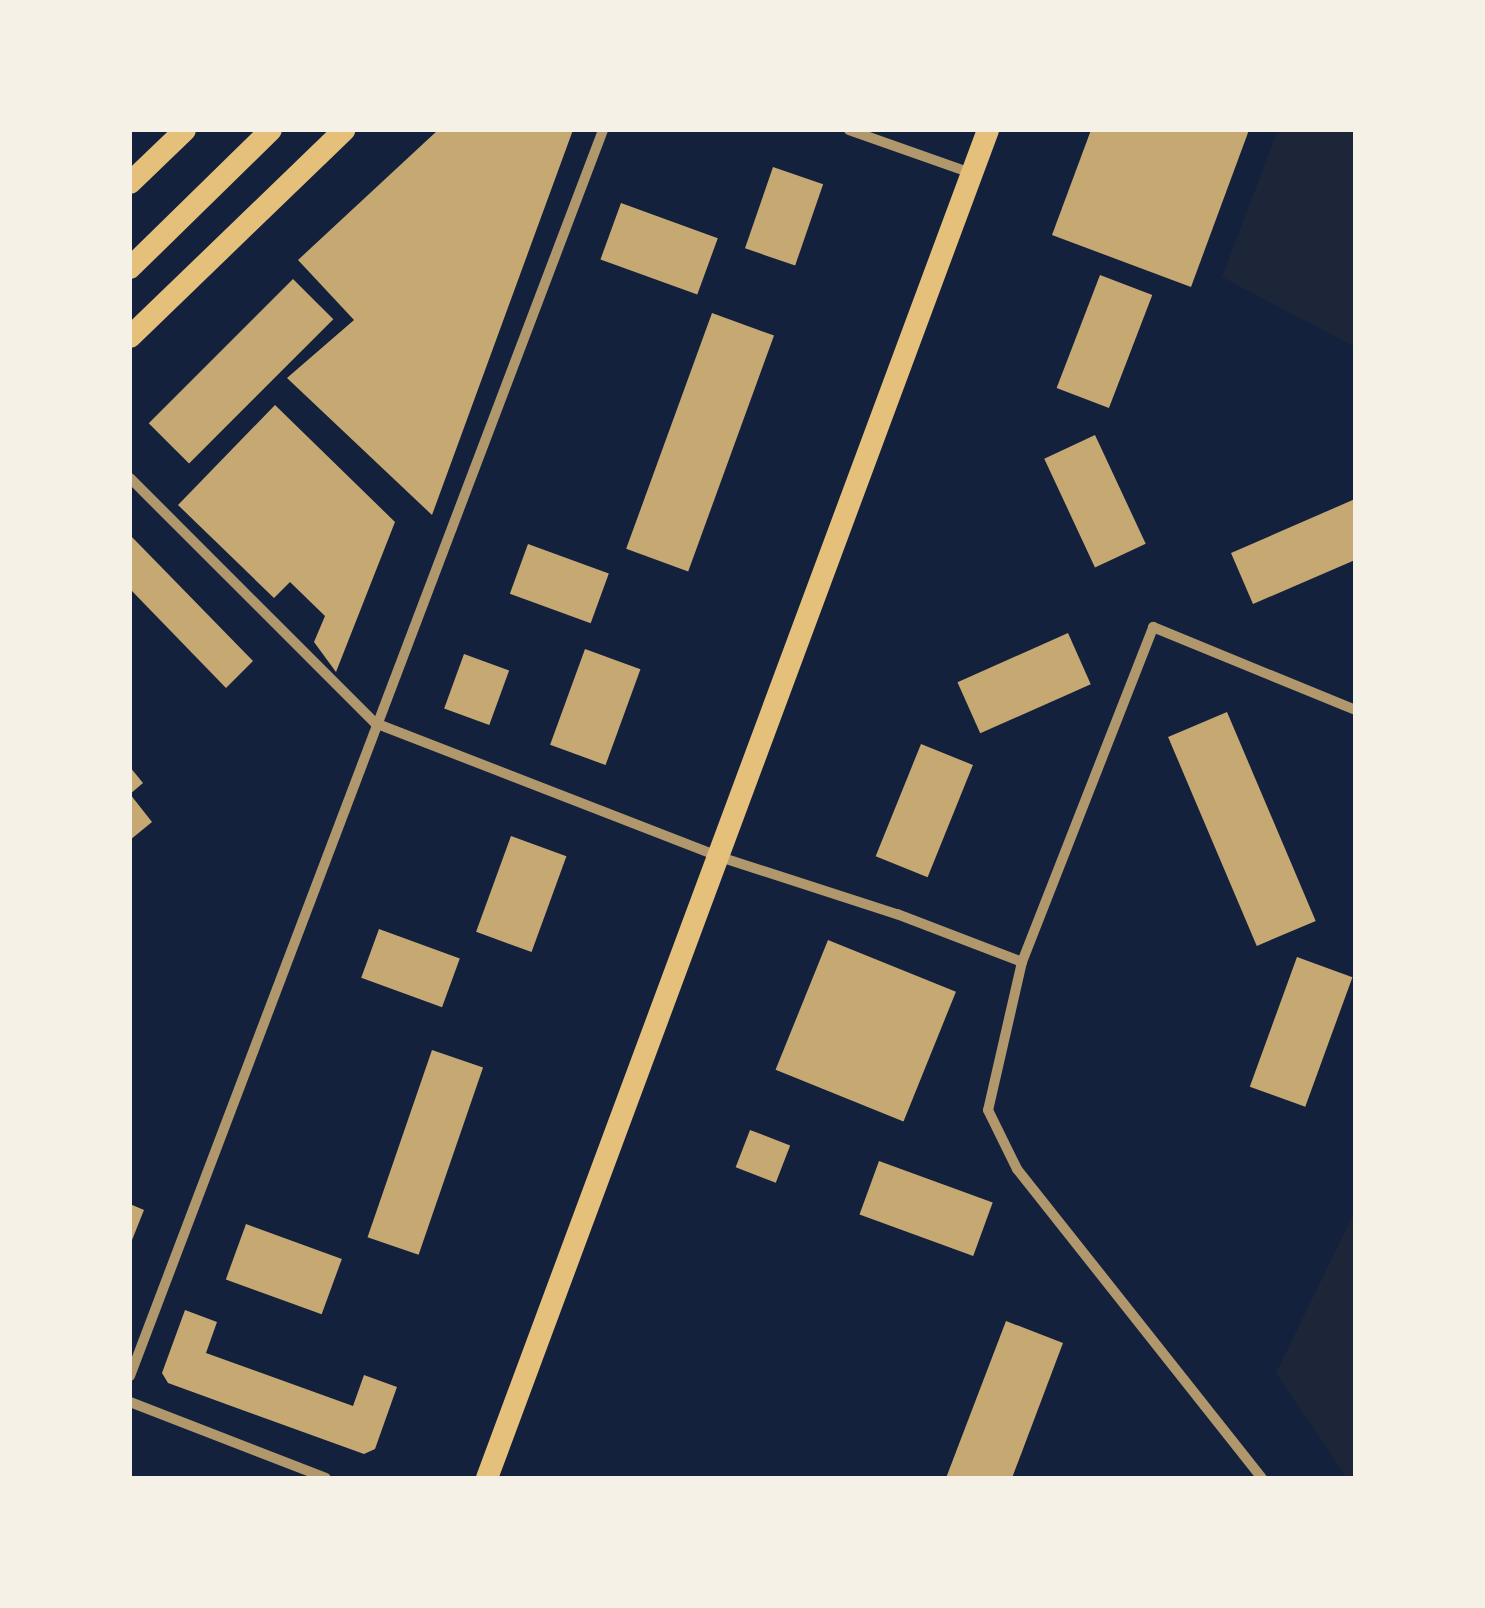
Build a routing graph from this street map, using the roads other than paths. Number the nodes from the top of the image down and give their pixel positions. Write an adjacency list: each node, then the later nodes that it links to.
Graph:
1 (185, 130): 8 (main road)
2 (270, 130): 9 (main road)
3 (344, 130): 10 (main road)
4 (603, 130): 13 (street)
5 (849, 130): 7 (street)
6 (988, 130): 7 (main road)
7 (972, 174): 14 (main road)
8 (130, 183)
9 (130, 268)
10 (130, 337)
11 (130, 478): 13 (street)
12 (1355, 710): 15 (street)
13 (375, 723): 14 (street); 16 (street)
14 (720, 857): 15 (street); 19 (main road)
15 (1022, 962): 20 (street)
16 (130, 1376)
17 (130, 1402): 18 (street)
18 (326, 1478)
19 (487, 1478)
20 (1262, 1478)

